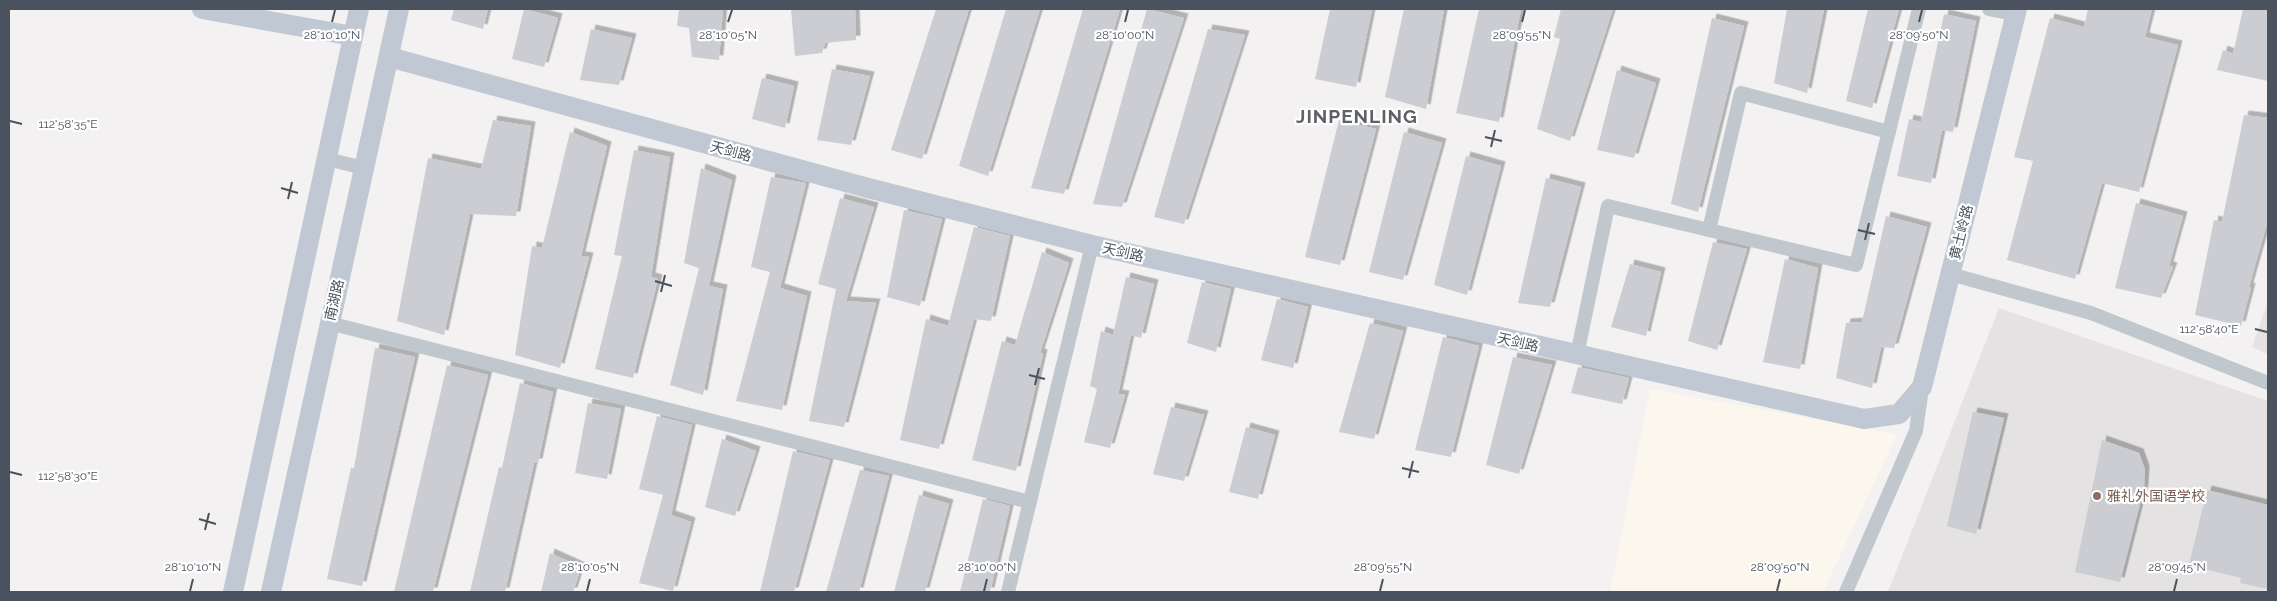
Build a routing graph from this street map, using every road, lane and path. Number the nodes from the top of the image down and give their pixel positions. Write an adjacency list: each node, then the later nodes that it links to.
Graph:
1 (202, 9): 7 (street)
2 (359, 9): 7 (street)
3 (399, 9): 8 (street, 南湖路)
4 (1919, 9): 9 (street)
5 (1989, 9): 6 (street)
6 (2016, 12): 14 (street, 黄土岭路)
7 (353, 36): 10 (street)
8 (389, 57): 11 (street, 南湖路); 13 (street, 天剑路)
9 (1889, 132): 12 (street); 12 (street)
10 (326, 159): 11 (street); 21 (street)
11 (364, 168): 15 (street, 南湖路)
12 (1709, 230): 16 (street)
13 (1092, 245): 16 (street, 天剑路); 20 (street)
14 (1950, 274): 17 (street); 18 (street, 黄土岭路)
15 (329, 323): 20 (street); 22 (street, 南湖路)
16 (1577, 355): 19 (street, 天剑路)
17 (2268, 383)
18 (1922, 388): 19 (street, 黄土岭路); 24 (street)
19 (1864, 419)
20 (1030, 502): 23 (street)
21 (233, 592)
22 (271, 592)
23 (1008, 592)
24 (1846, 592)

